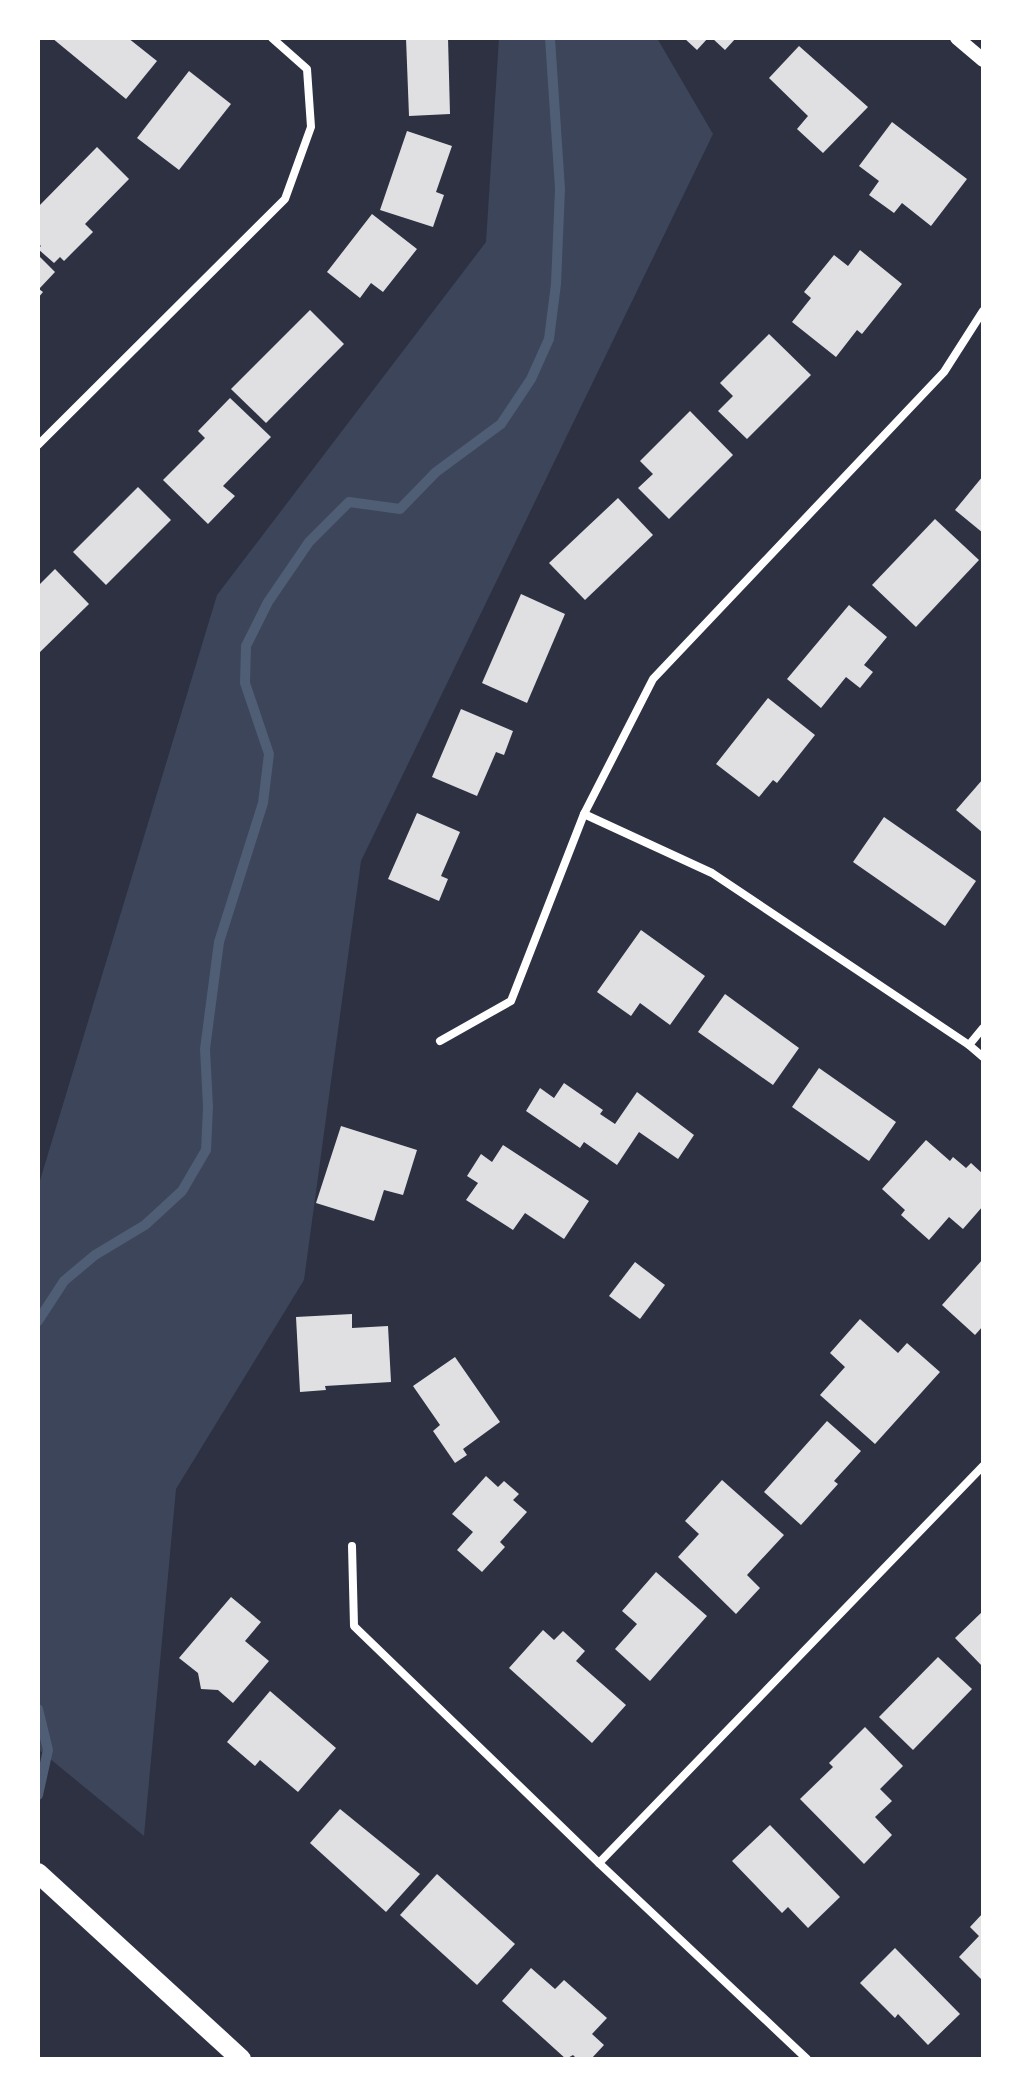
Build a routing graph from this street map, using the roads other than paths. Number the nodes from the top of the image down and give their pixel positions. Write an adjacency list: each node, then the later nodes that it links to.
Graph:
1 (272, 38): 5 (street)
2 (957, 38): 3 (street)
3 (983, 60)
4 (983, 311): 6 (street)
5 (38, 445)
6 (584, 814): 8 (street); 9 (street)
7 (983, 1028): 9 (street)
8 (440, 1041)
9 (969, 1045): 10 (street)
10 (983, 1057)
11 (983, 1466): 13 (street)
12 (352, 1546): 13 (street)
13 (599, 1863): 16 (street)
14 (38, 1873): 15 (main road)
15 (241, 2059)
16 (807, 2059)

